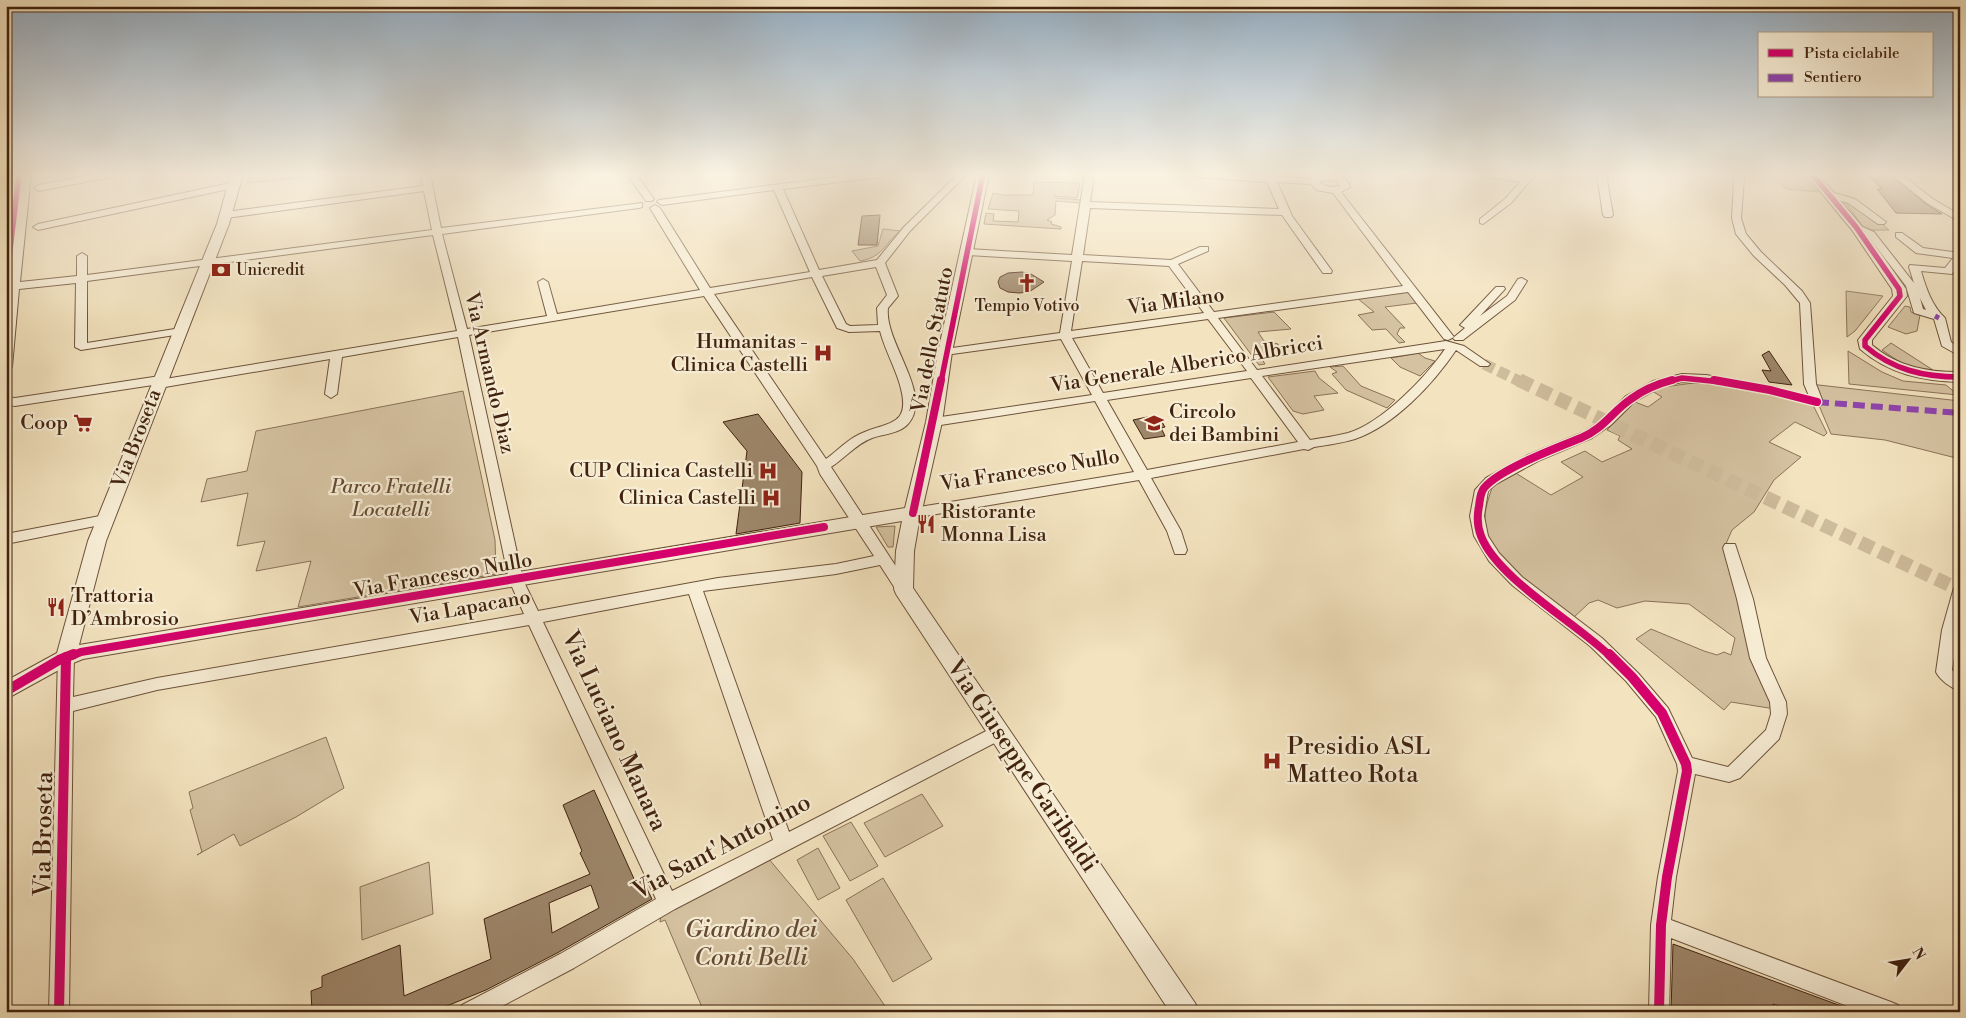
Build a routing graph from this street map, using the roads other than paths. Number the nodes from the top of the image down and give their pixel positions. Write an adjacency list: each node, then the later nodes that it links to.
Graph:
1 (19, 222): 32 (street)
2 (57, 222): 15 (street)
3 (223, 222): 24 (street, Via Broseta)
4 (435, 222): 17 (street, Via Armando Diaz)
5 (516, 222): 17 (street)
6 (666, 222): 35 (street)
7 (792, 222): 28 (street)
8 (915, 222): 26 (street)
9 (974, 222): 20 (street, Via dello Statuto)
10 (1083, 222): 23 (street)
11 (1292, 222): 27 (street)
12 (1359, 222): 33 (street)
13 (1738, 222): 76 (street)
14 (1852, 222): 16 (street)
15 (38, 226)
16 (1856, 227): 22 (street); 50 (street)
17 (437, 232): 24 (street); 41 (street, Via Armando Diaz)
18 (1899, 235): 22 (street)
19 (1204, 249): 25 (street)
20 (968, 252): 23 (street); 44 (street, Via dello Statuto)
21 (82, 256): 29 (street)
22 (1959, 256)
23 (1077, 257): 25 (street); 42 (street)
24 (208, 261): 29 (street); 40 (street, Via Broseta)
25 (1172, 262): 36 (street)
26 (880, 263): 28 (street); 39 (street)
27 (1327, 271)
28 (816, 273): 35 (street); 39 (street)
29 (81, 279): 32 (street); 40 (street)
30 (1522, 281): 43 (street)
31 (543, 282): 37 (street)
32 (10, 286): 48 (street)
33 (1411, 288): 36 (street, Via Milano); 43 (street)
34 (1500, 289): 43 (street)
35 (706, 292): 37 (street); 57 (street, Via Giuseppe Garibaldi)
36 (1211, 316): 42 (street, Via Milano); 49 (street)
37 (552, 318): 41 (street)
38 (1939, 318): 45 (street)
39 (885, 328): 57 (street)
40 (182, 331): 51 (street, Via Broseta)
41 (463, 334): 46 (street); 66 (street, Via Armando Diaz)
42 (1065, 336): 44 (street, Via Milano); 53 (street)
43 (1453, 342): 47 (street); 49 (street, Via Generale Alberico Albricci); 56 (street, Via Francesco Nullo)
44 (945, 352): 55 (street, Via dello Statuto)
45 (1960, 353)
46 (336, 355): 51 (street); 52 (street)
47 (1484, 364)
48 (6, 367)
49 (1255, 374): 53 (street, Via Generale Alberico Albricci); 56 (street)
50 (1960, 377)
51 (159, 382): 54 (street); 60 (street, Via Broseta)
52 (331, 394)
53 (1100, 397): 55 (street, Via Generale Alberico Albricci); 58 (street)
54 (6, 401)
55 (934, 422): 59 (street, Via dello Statuto)
56 (1308, 446): 58 (street, Via Francesco Nullo)
57 (824, 466): 61 (street, Via Giuseppe Garibaldi)
58 (1143, 475): 59 (street, Via Francesco Nullo); 64 (street, Via Francesco Nullo)
59 (913, 513): 61 (street, Via Francesco Nullo); 68 (street, Via dello Statuto)
60 (105, 520): 62 (street); 71 (street, Via Broseta)
61 (858, 521): 65 (street, Via Giuseppe Garibaldi); 66 (street, Via Francesco Nullo)
62 (6, 539)
63 (1730, 548): 76 (street)
64 (1180, 550)
65 (884, 559): 67 (street, Via Lapacano); 68 (street, Via Giuseppe Garibaldi)
66 (516, 580): 70 (street, Via Luciano Manara); 71 (street, Via Francesco Nullo)
67 (694, 588): 70 (street, Via Lapacano); 77 (street)
68 (904, 589): 75 (street, Via Giuseppe Garibaldi)
69 (1960, 591): 72 (street)
70 (534, 618): 74 (street, Via Lapacano); 78 (street, Via Luciano Manara)
71 (66, 657): 73 (street, Via Francesco Nullo); 74 (street, Via Broseta)
72 (1960, 685)
73 (6, 691)
74 (65, 706): 80 (street, Via Broseta)
75 (1000, 732): 77 (street, Via Sant'Antonino); 82 (street, Via Giuseppe Garibaldi)
76 (1686, 764): 79 (street)
77 (784, 844): 78 (street, Via Sant'Antonino)
78 (668, 903): 81 (street, Via Sant'Antonino)
79 (1661, 925): 83 (street); 84 (street)
80 (59, 1012)
81 (469, 1012)
82 (1186, 1012)
83 (1659, 1012)
84 (1891, 1012)

